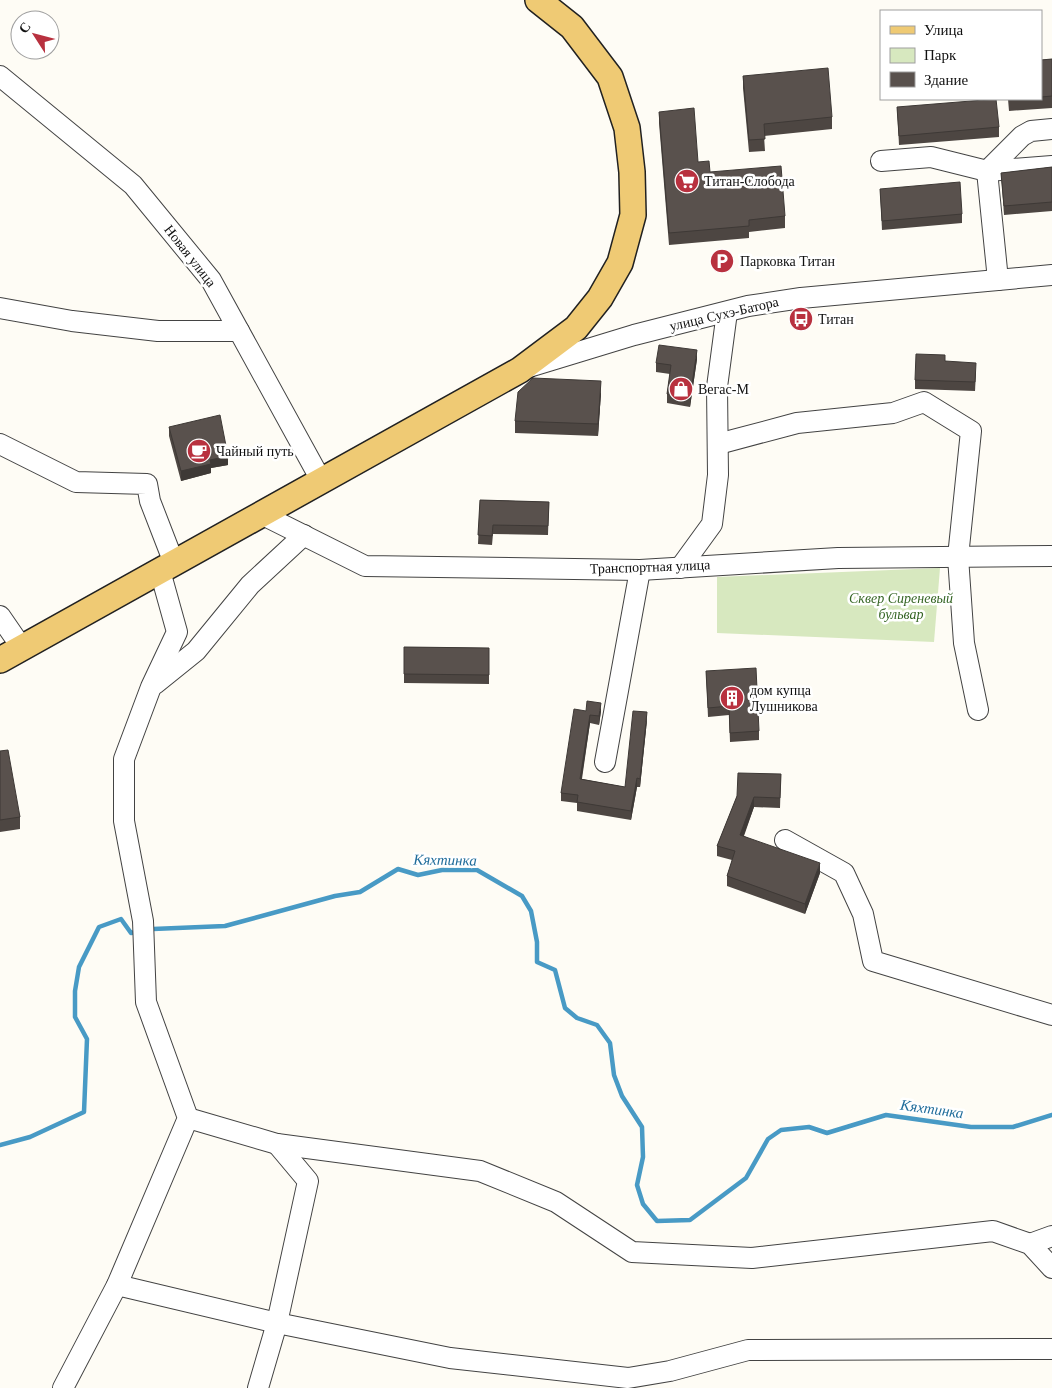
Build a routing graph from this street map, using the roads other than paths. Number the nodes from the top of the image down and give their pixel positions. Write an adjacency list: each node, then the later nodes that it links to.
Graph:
1 (538, 0): 12 (main road)
2 (0, 76): 11 (street, Новая улица)
3 (1052, 129): 6 (street)
4 (881, 161): 6 (street)
5 (1052, 166): 6 (street)
6 (987, 171): 8 (street)
7 (1052, 275): 8 (street, улица Сухэ-Батора)
8 (998, 280): 10 (street, улица Сухэ-Батора)
9 (0, 308): 11 (street)
10 (726, 312): 12 (street, улица Сухэ-Батора); 14 (street)
11 (239, 331): 15 (street, Новая улица)
12 (520, 370): 15 (main road)
13 (0, 444): 20 (street)
14 (718, 444): 19 (street); 21 (street)
15 (322, 482): 16 (main road)
16 (261, 514): 17 (street, Транспортная улица); 20 (main road)
17 (304, 536): 22 (street, Транспортная улица); 26 (street)
18 (1052, 556): 19 (street, Транспортная улица)
19 (958, 557): 21 (street, Транспортная улица); 27 (street)
20 (167, 567): 24 (main road); 26 (street)
21 (680, 568): 22 (street, Транспортная улица)
22 (640, 570): 28 (street)
23 (0, 616): 24 (street)
24 (22, 648): 25 (main road)
25 (0, 660)
26 (151, 687): 31 (street)
27 (978, 710)
28 (605, 762)
29 (785, 840): 30 (street)
30 (1052, 1015)
31 (188, 1118): 32 (street); 36 (street)
32 (277, 1144): 34 (street); 37 (street)
33 (1052, 1236): 34 (street)
34 (1030, 1244): 35 (street)
35 (1052, 1268)
36 (117, 1285): 37 (street); 39 (street)
37 (277, 1323): 38 (street); 40 (street)
38 (1052, 1349)
39 (63, 1388)
40 (258, 1388)

